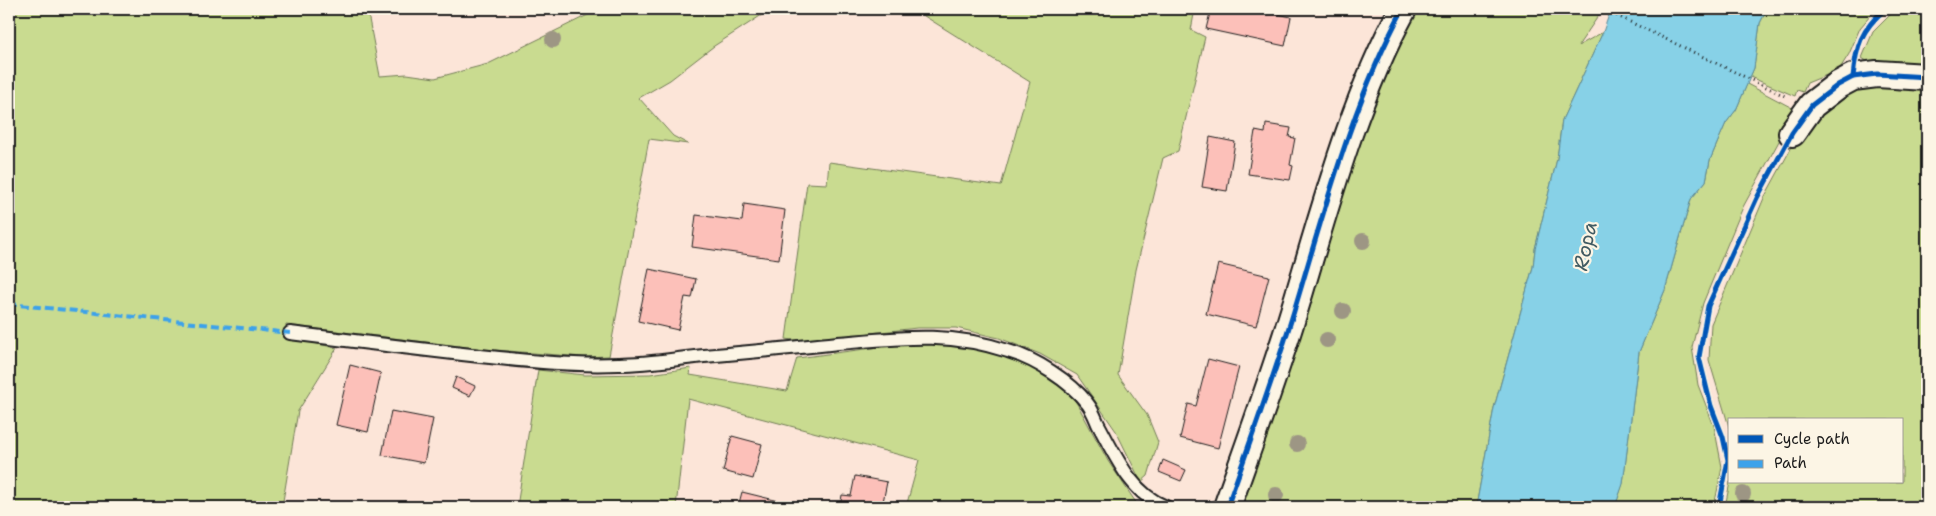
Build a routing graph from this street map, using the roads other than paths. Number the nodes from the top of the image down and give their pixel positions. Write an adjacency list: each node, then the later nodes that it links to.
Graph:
1 (1403, 9): 6 (street)
2 (1927, 77): 3 (street)
3 (1792, 133)
4 (290, 333): 5 (lane)
5 (1166, 507)
6 (1227, 507)

